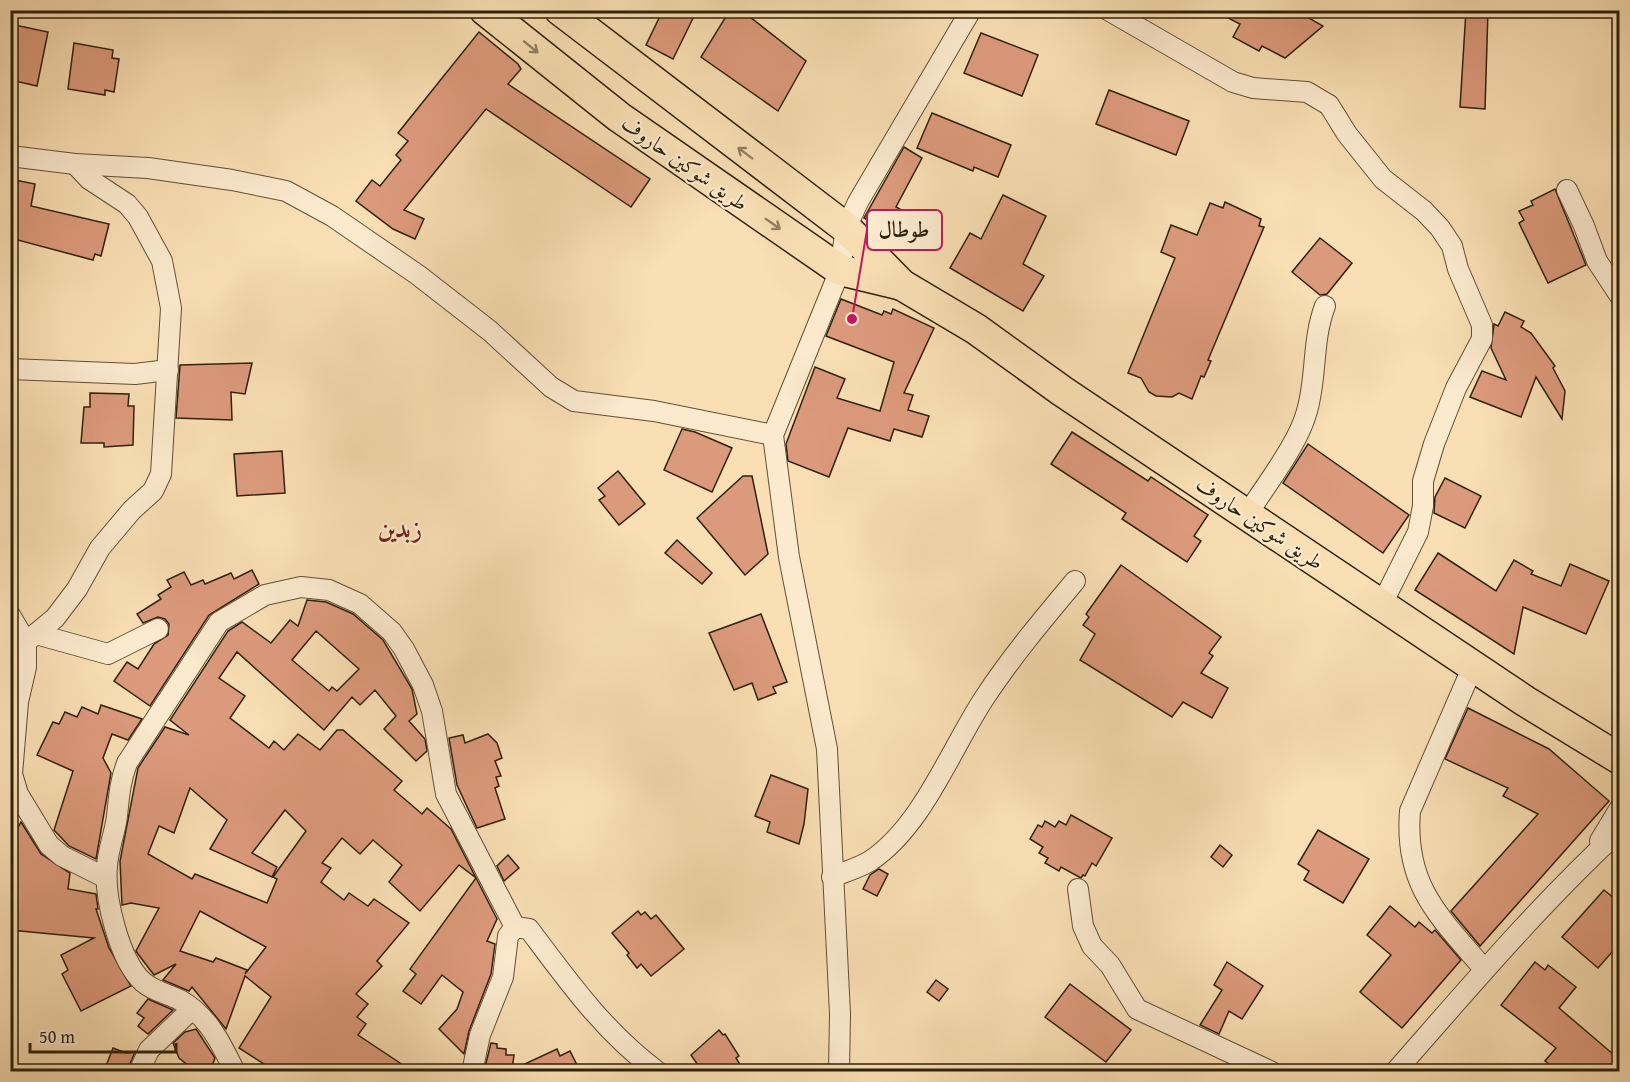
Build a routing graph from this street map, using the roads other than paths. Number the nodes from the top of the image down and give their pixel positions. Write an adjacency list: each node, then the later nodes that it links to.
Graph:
1 (485, 10): 9 (main road, طريق شوكين حاروف, one-way to 9)
2 (560, 10): 8 (main road, طريق شوكين حاروف, one-way to 2)
3 (971, 10): 8 (street)
4 (1108, 10): 18 (street)
5 (10, 156): 6 (street)
6 (75, 164): 14 (street); 15 (street)
7 (1567, 190): 11 (street)
8 (846, 228): 9 (street); 10 (main road, طريق شوكين حاروف)
9 (840, 270): 10 (main road, طريق شوكين حاروف); 15 (street)
10 (902, 285): 16 (main road, طريق شوكين حاروف)
11 (1620, 296)
12 (1325, 306): 16 (street)
13 (10, 369): 14 (street)
14 (168, 370): 21 (street)
15 (773, 435): 26 (street)
16 (1247, 515): 18 (main road, طريق شوكين حاروف)
17 (1075, 581): 26 (street)
18 (1382, 604): 22 (main road, طريق شوكين حاروف)
19 (10, 615): 21 (street)
20 (158, 629): 21 (street)
21 (31, 638): 24 (street)
22 (1473, 666): 23 (main road, طريق شوكين حاروف); 30 (street)
23 (1620, 759)
24 (11, 764): 27 (street)
25 (1617, 827): 30 (street)
26 (832, 877): 36 (street)
27 (106, 878): 29 (street); 31 (street)
28 (1078, 889): 37 (street)
29 (515, 927): 34 (street); 35 (street)
30 (1484, 969): 38 (street)
31 (192, 1009): 32 (street); 33 (street)
32 (139, 1071)
33 (235, 1071)
34 (472, 1071)
35 (658, 1071)
36 (839, 1071)
37 (1272, 1071)
38 (1395, 1071)

